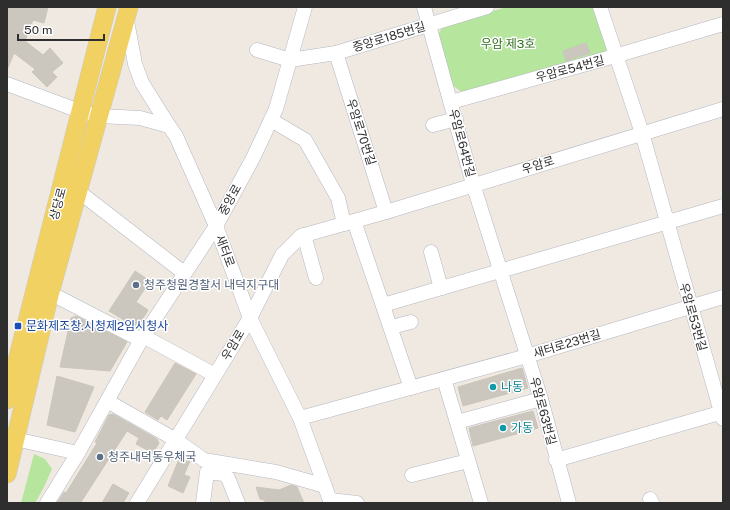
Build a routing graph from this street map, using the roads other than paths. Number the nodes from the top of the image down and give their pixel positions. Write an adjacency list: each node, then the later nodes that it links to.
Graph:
1 (107, 7): 17 (main road, 상당로)
2 (305, 7): 12 (street, 중앙로)
3 (424, 7): 8 (street, 우암로64번길)
4 (487, 7): 8 (street, 중앙로185번길)
5 (600, 7): 11 (street, 우암로54번길)
6 (128, 13): 18 (main road, 상당로); 22 (street, 새터로)
7 (723, 24): 11 (street, 우암로54번길)
8 (429, 25): 10 (street, 중앙로185번길); 15 (street, 우암로64번길)
9 (257, 50): 12 (street)
10 (336, 53): 12 (street, 중앙로185번길); 27 (street, 우암로70번길)
11 (615, 56): 13 (street, 우암로54번길); 23 (street, 우암로54번길)
12 (290, 60): 20 (street, 중앙로)
13 (525, 81): 15 (street, 우암로64번길)
14 (7, 84): 17 (street)
15 (451, 102): 19 (street, 우암로64번길)
16 (723, 109): 23 (street, 우암로)
17 (82, 112): 18 (street); 50 (main road, 상당로)
18 (99, 116): 22 (street); 25 (main road, 상당로)
19 (456, 119): 21 (street); 24 (street, 우암로64번길)
20 (271, 120): 29 (street); 30 (street, 중앙로)
21 (433, 125)
22 (169, 126): 30 (street, 새터로)
23 (642, 133): 24 (street, 우암로); 28 (street, 우암로53번길)
24 (473, 184): 27 (street, 우암로); 33 (street, 우암로63번길)
25 (78, 191): 34 (street, 상당로); 37 (main road, 상당로)
26 (723, 206): 28 (street)
27 (386, 212): 29 (street, 우암로)
28 (667, 222): 33 (street); 40 (street, 우암로53번길)
29 (349, 223): 31 (street, 우암로); 39 (street)
30 (216, 226): 34 (street, 중앙로); 41 (street, 새터로)
31 (304, 235): 35 (street); 41 (street, 우암로)
32 (431, 252): 36 (street)
33 (501, 271): 36 (street); 45 (street, 우암로63번길)
34 (184, 273): 44 (street, 중앙로)
35 (316, 278)
36 (441, 288): 39 (street)
37 (50, 293): 44 (street); 56 (main road, 상당로)
38 (723, 297): 40 (street, 새터로23번길)
39 (383, 305): 43 (street)
40 (690, 306): 45 (street, 새터로23번길); 52 (street, 우암로53번길)
41 (250, 318): 46 (street, 우암로); 53 (street, 새터로)
42 (411, 322): 43 (street)
43 (390, 327): 48 (street)
44 (142, 338): 46 (street); 51 (street, 중앙로)
45 (527, 356): 47 (street, 새터로23번길); 49 (street, 우암로63번길)
46 (216, 375): 57 (street, 우암로)
47 (444, 379): 48 (street, 새터로23번길); 54 (street)
48 (411, 388): 53 (street, 새터로23번길)
49 (541, 399): 54 (street); 59 (street, 우암로63번길)
50 (7, 400)
51 (107, 401): 57 (street); 58 (street, 중앙로)
52 (722, 414): 55 (street, 우암로53번길)
53 (300, 418): 63 (street, 새터로)
54 (457, 422): 60 (street)
55 (639, 435): 59 (street, 우암로63번길)
56 (15, 439): 58 (street); 61 (main road, 상당로)
57 (176, 440): 63 (street); 67 (street, 우암로)
58 (78, 453): 66 (street, 중앙로)
59 (556, 460): 71 (street, 우암로63번길)
60 (468, 461): 62 (street); 70 (street)
61 (7, 474)
62 (412, 476)
63 (326, 486): 65 (street, 새터로)
64 (236, 501): 68 (street)
65 (331, 501): 69 (street)
66 (47, 503)
67 (137, 503)
68 (203, 503)
69 (357, 503)
70 (481, 503)
71 (569, 503)

